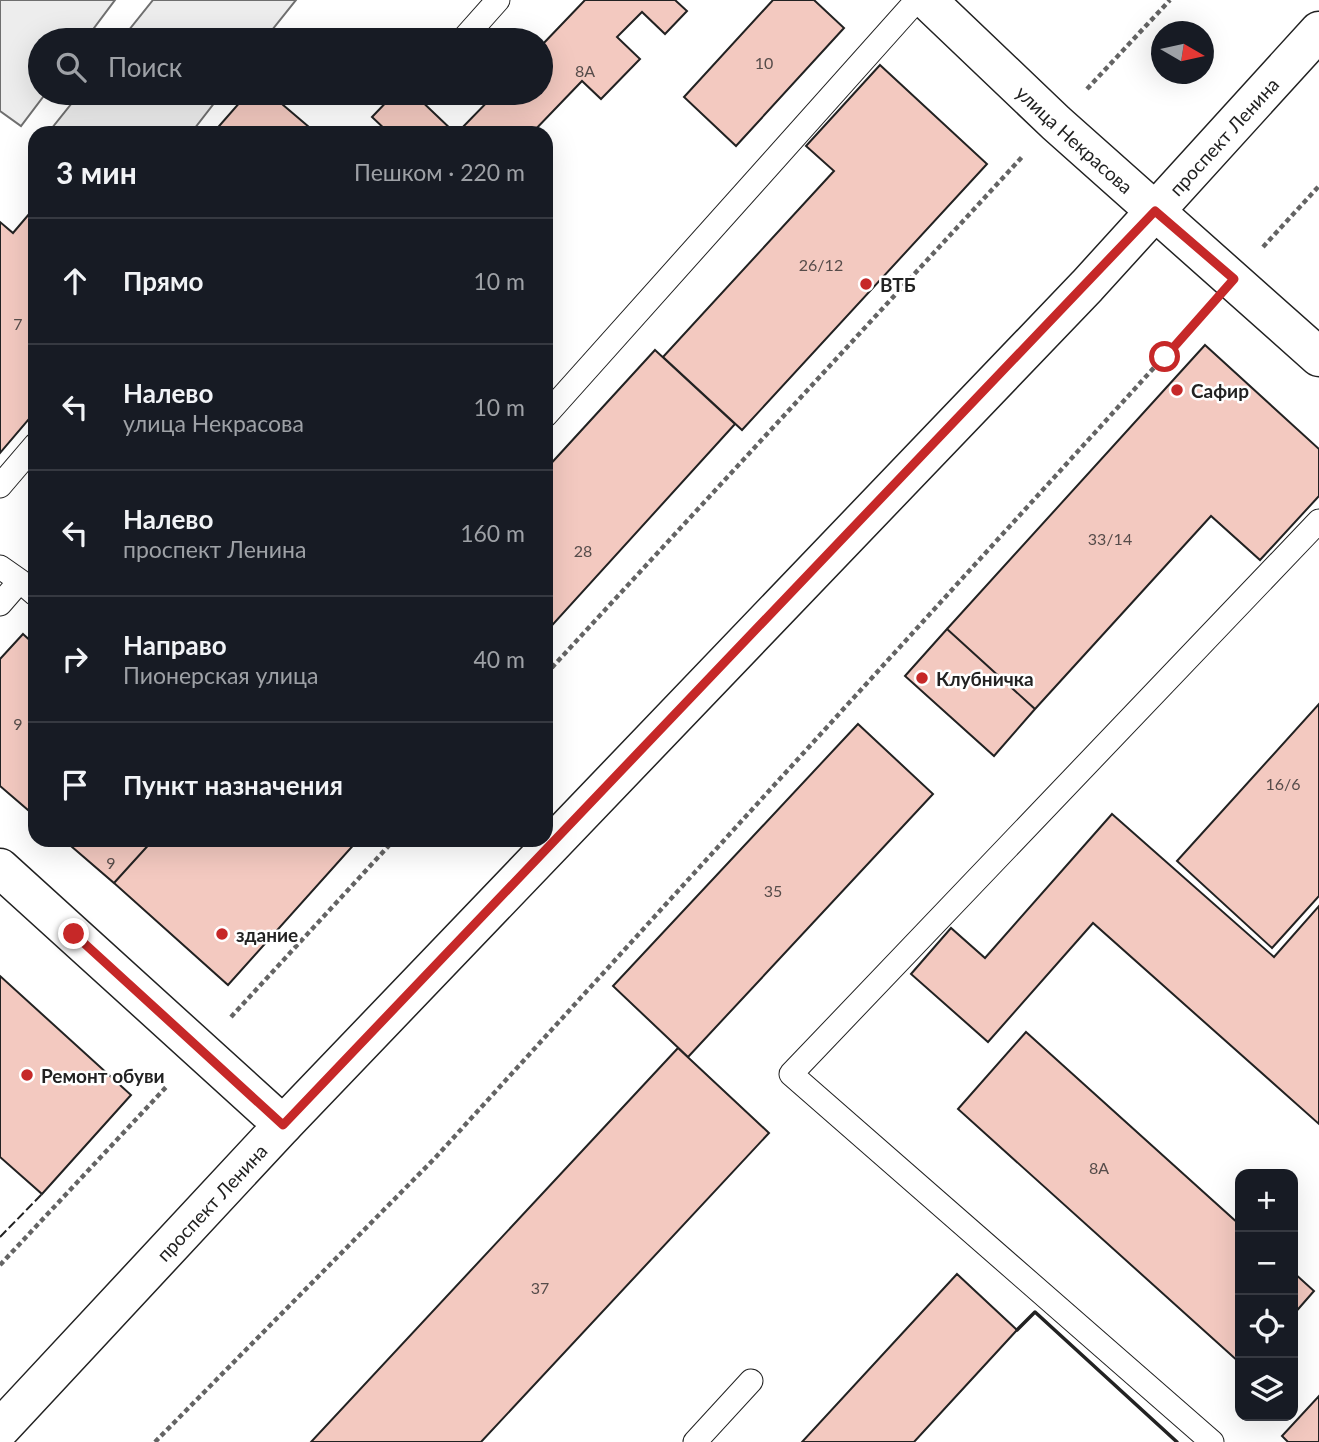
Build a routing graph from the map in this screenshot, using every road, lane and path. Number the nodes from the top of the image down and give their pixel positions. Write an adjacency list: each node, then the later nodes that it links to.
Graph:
1 (498, 0): 5 (lane)
2 (917, 0): 12 (lane)
3 (927, 0): 7 (main road, улица Некрасова)
4 (1170, 0): 7 (path)
5 (473, 28)
6 (1319, 31): 9 (main road, проспект Ленина)
7 (1056, 123): 9 (main road, улица Некрасова); 19 (path)
8 (1319, 186): 10 (path)
9 (1155, 211): 10 (main road, улица Некрасова); 20 (main road, проспект Ленина)
10 (1234, 279): 11 (main road, улица Некрасова); 26 (path)
11 (1319, 357)
12 (553, 407)
13 (28, 453): 14 (lane)
14 (0, 486)
15 (1319, 521): 28 (lane)
16 (0, 568): 17 (lane)
17 (28, 588): 18 (lane)
18 (0, 604)
19 (553, 666)
20 (553, 842)
21 (548, 847): 23 (main road, проспект Ленина)
22 (0, 868): 23 (main road)
23 (283, 1125): 25 (main road, проспект Ленина)
24 (751, 1381): 27 (lane)
25 (0, 1429)
26 (155, 1442)
27 (695, 1442)
28 (1212, 1442)

